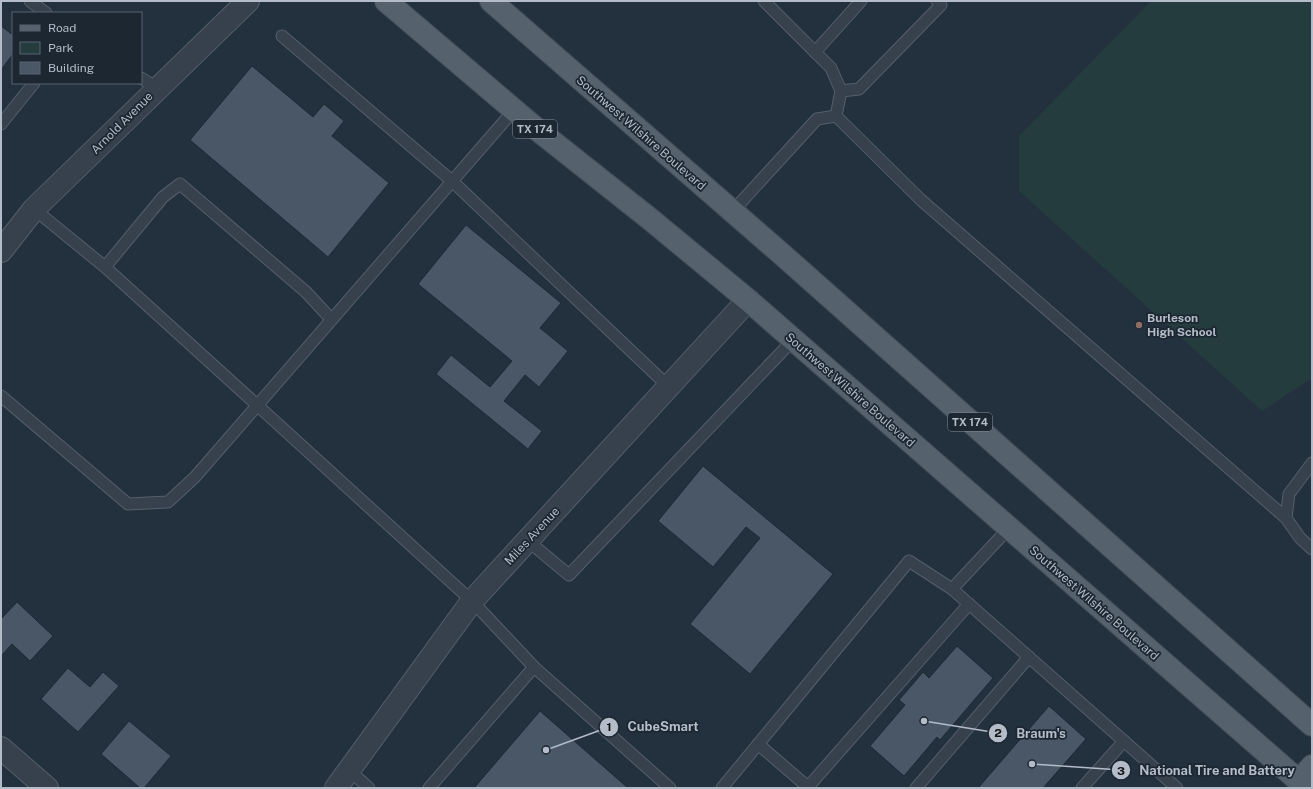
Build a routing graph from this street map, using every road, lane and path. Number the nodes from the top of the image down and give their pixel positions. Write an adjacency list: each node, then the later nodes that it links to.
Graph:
1 (30, 1): 8 (lane)
2 (248, 1): 11 (street, Arnold Avenue)
3 (386, 1): 14 (main road, Southwest Wilshire Boulevard / TX 174)
4 (490, 1): 19 (main road, Southwest Wilshire Boulevard / TX 174)
5 (764, 1): 10 (lane)
6 (861, 1): 10 (lane)
7 (937, 1): 13 (lane)
8 (45, 12)
9 (282, 36): 17 (lane)
10 (815, 52): 13 (lane)
11 (149, 83): 18 (street, Arnold Avenue)
12 (33, 84): 16 (lane)
13 (841, 91): 15 (lane)
14 (514, 110): 17 (lane); 22 (main road, Southwest Wilshire Boulevard / TX 174)
15 (836, 116): 19 (lane); 29 (lane)
16 (1, 124)
17 (452, 181): 23 (lane); 25 (lane)
18 (34, 209): 20 (street, Arnold Avenue); 21 (lane)
19 (732, 212): 38 (main road, Southwest Wilshire Boulevard / TX 174)
20 (1, 251)
21 (105, 268): 23 (lane); 27 (lane)
22 (748, 300): 24 (main road, Southwest Wilshire Boulevard / TX 174); 25 (street, Miles Avenue)
23 (331, 320): 27 (lane)
24 (793, 340): 30 (main road, Southwest Wilshire Boulevard / TX 174); 31 (lane)
25 (669, 386): 31 (street, Miles Avenue)
26 (1, 396): 27 (lane)
27 (257, 405): 34 (lane)
28 (1312, 463): 29 (lane)
29 (1286, 518): 32 (lane)
30 (1009, 528): 33 (lane); 43 (main road, Southwest Wilshire Boulevard / TX 174)
31 (528, 541): 34 (street, Miles Avenue)
32 (1312, 549)
33 (952, 589): 35 (lane); 40 (lane)
34 (472, 601): 37 (lane); 42 (street, Miles Avenue)
35 (969, 604): 36 (lane); 50 (lane)
36 (1029, 657): 39 (lane); 51 (lane)
37 (534, 667): 47 (lane); 48 (lane)
38 (1312, 726)
39 (1124, 741): 52 (lane); 53 (lane)
40 (758, 744): 49 (lane); 50 (lane)
41 (1, 748): 44 (street)
42 (349, 770): 45 (street, Miles Avenue); 46 (lane)
43 (1303, 781)
44 (47, 788)
45 (336, 788)
46 (369, 788)
47 (429, 788)
48 (670, 788)
49 (722, 788)
50 (808, 788)
51 (916, 788)
52 (1082, 788)
53 (1177, 788)

